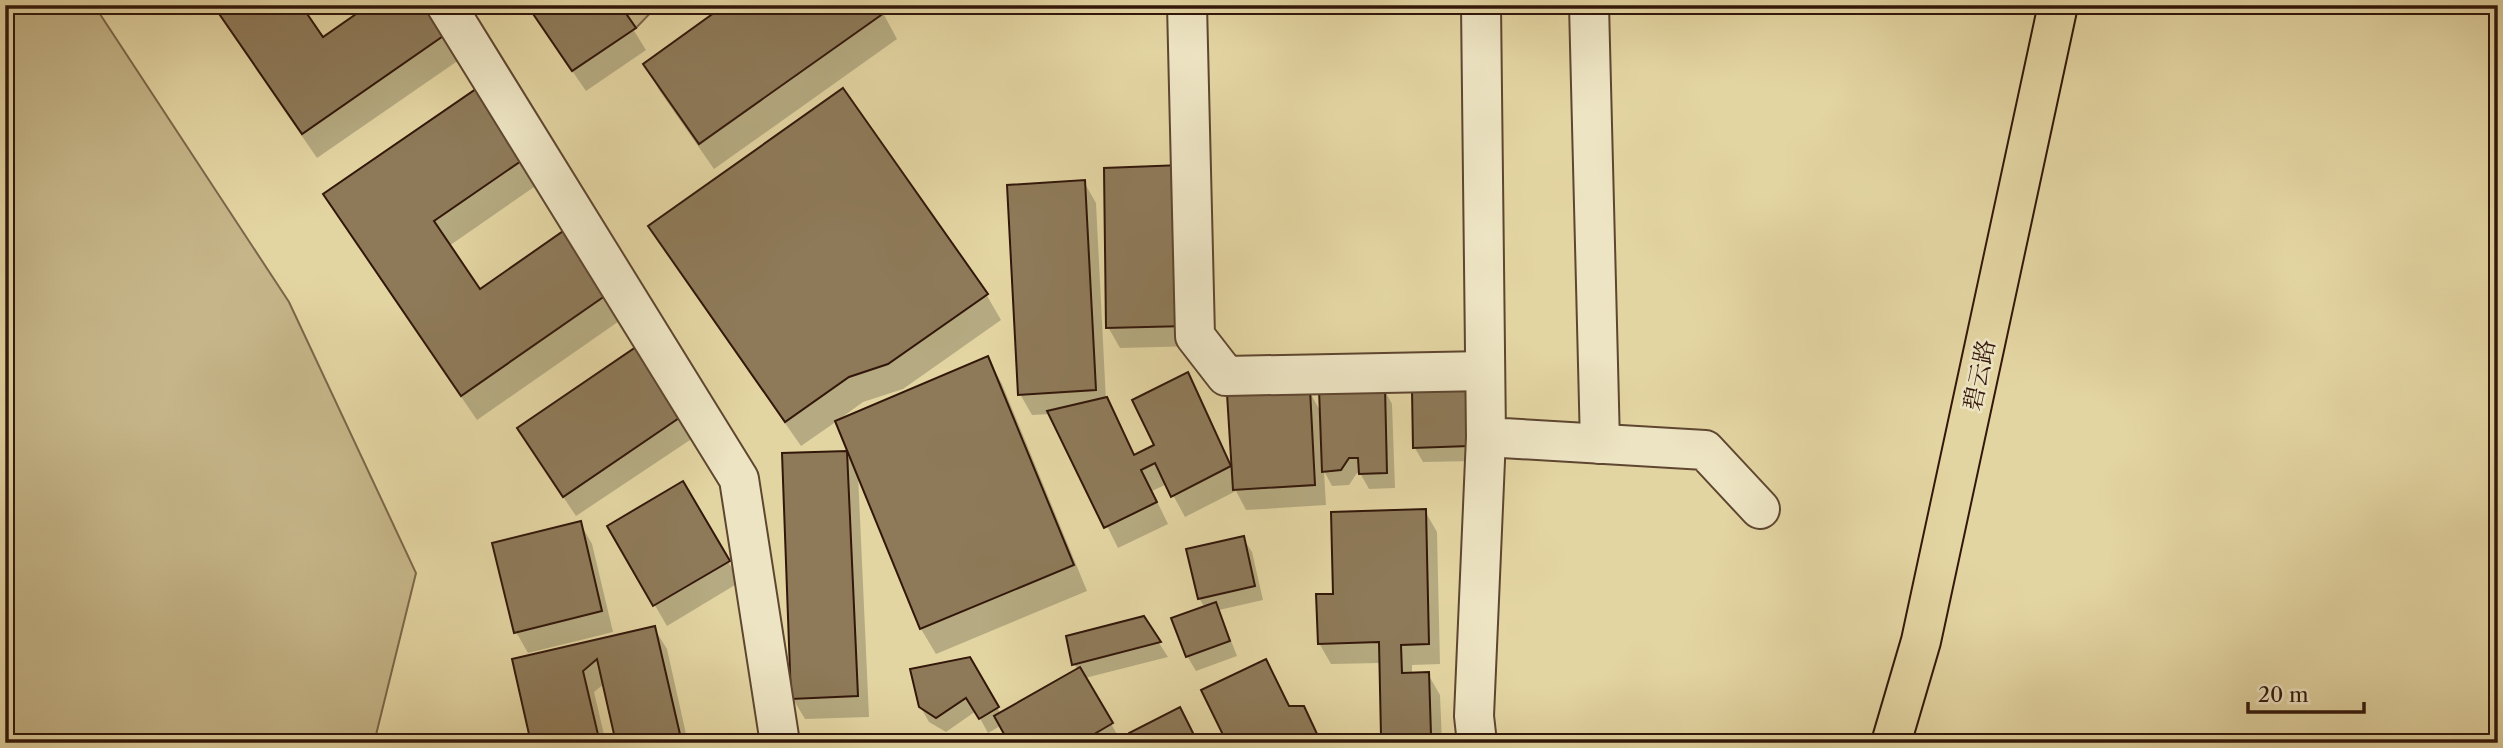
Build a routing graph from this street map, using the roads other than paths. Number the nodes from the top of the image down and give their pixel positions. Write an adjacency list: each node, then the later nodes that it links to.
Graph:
1 (446, 5): 10 (street)
2 (1186, 5): 6 (street)
3 (1481, 5): 6 (street)
4 (1589, 5): 8 (street)
5 (2059, 5): 12 (main road, 碧云路)
6 (1485, 371): 7 (street)
7 (1486, 437): 8 (street); 11 (street)
8 (1600, 444): 9 (street)
9 (1760, 509)
10 (780, 743)
11 (1477, 743)
12 (1891, 743)

